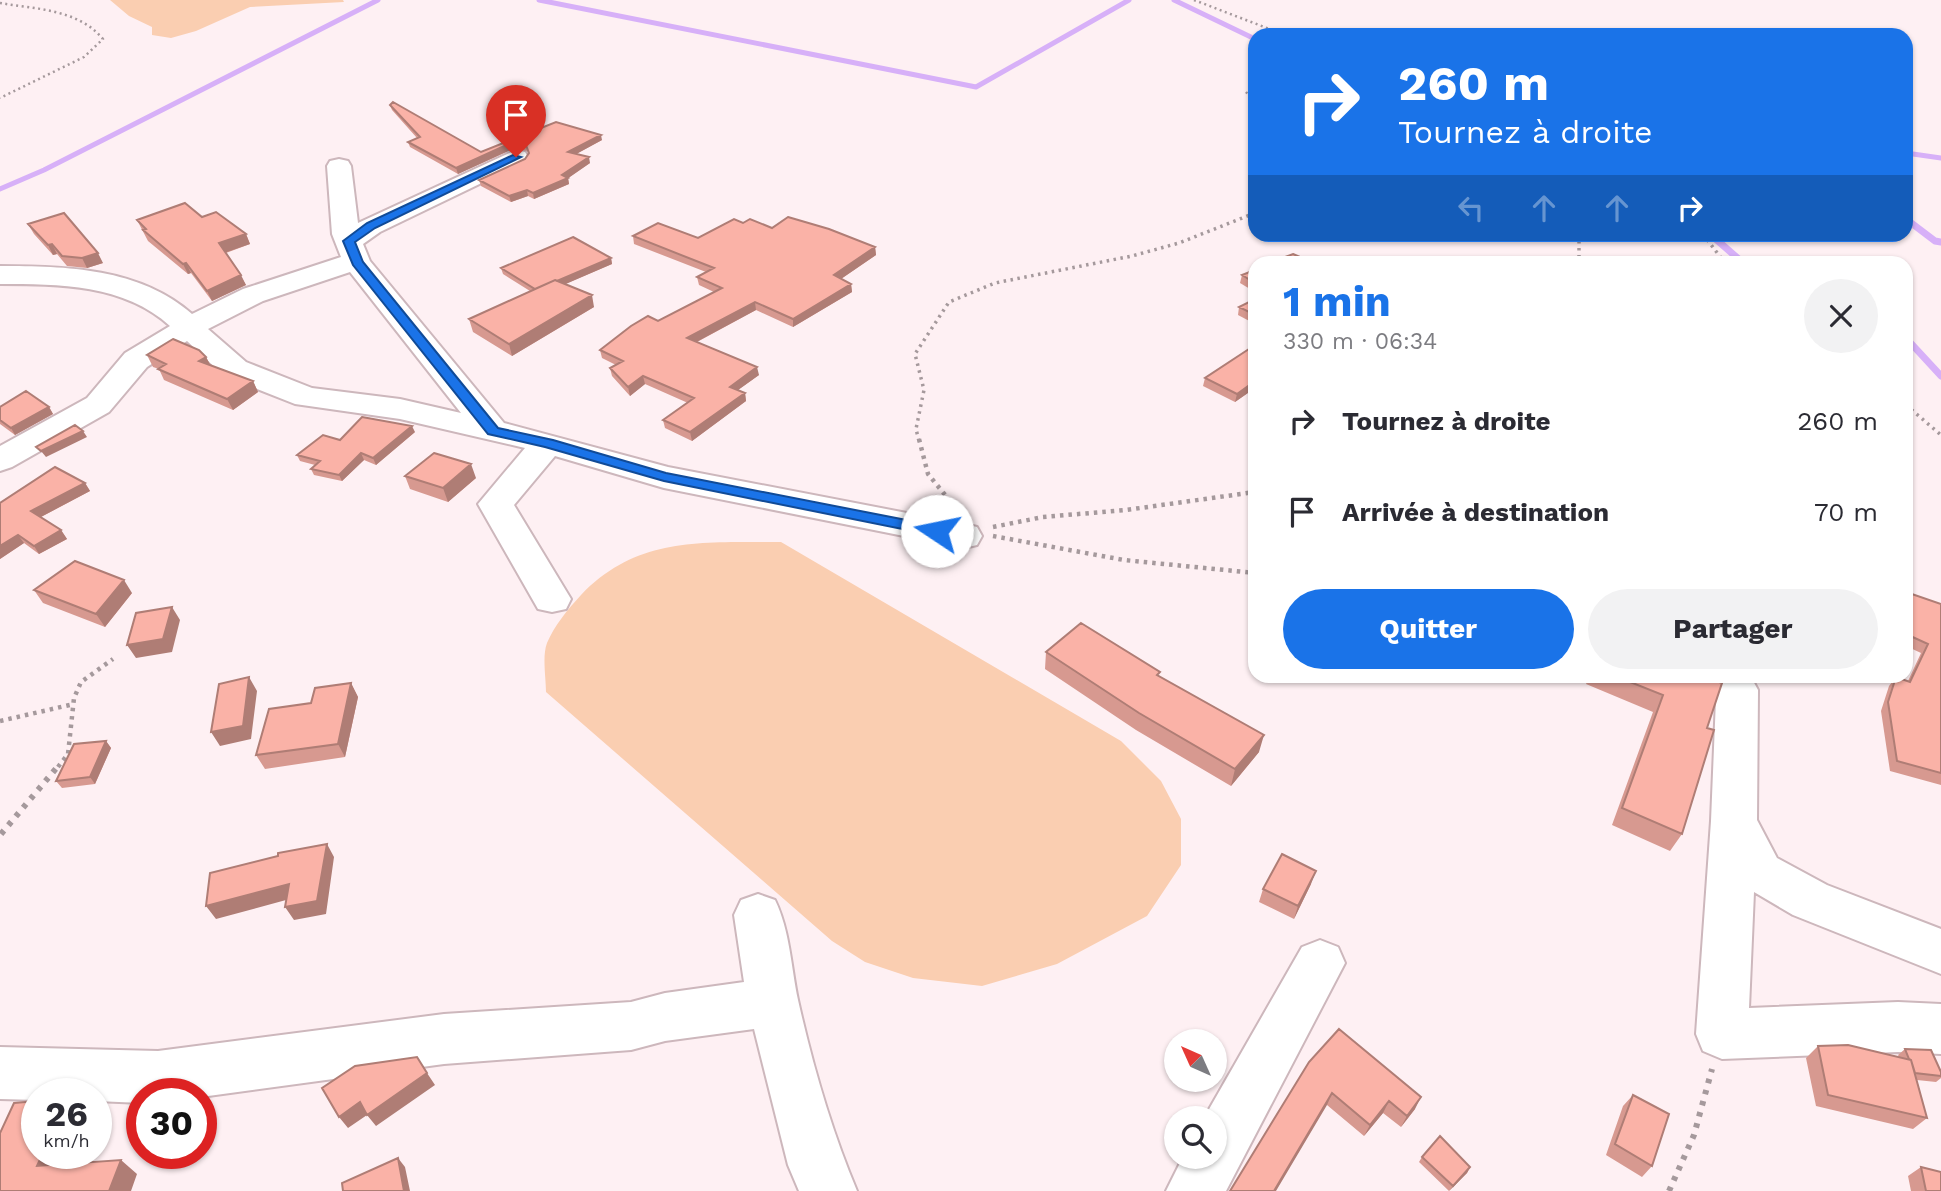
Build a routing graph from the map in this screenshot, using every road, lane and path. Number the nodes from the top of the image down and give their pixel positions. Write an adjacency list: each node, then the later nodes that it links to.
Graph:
1 (1194, 0): 3 (path)
2 (0, 3): 6 (path)
3 (1267, 28)
4 (1246, 92): 5 (path)
5 (1248, 94)
6 (0, 98)
7 (516, 157): 10 (street)
8 (339, 166): 10 (street)
9 (1248, 216): 19 (path)
10 (353, 251): 12 (street); 14 (street)
11 (0, 275): 12 (street)
12 (187, 328): 14 (street); 17 (street)
13 (1913, 411): 15 (path)
14 (493, 431): 16 (street)
15 (1941, 435)
16 (548, 443): 19 (street); 21 (street)
17 (0, 460)
18 (1248, 493): 19 (path)
19 (964, 536): 20 (path)
20 (1248, 572)
21 (552, 599)
22 (113, 659): 24 (path)
23 (1718, 683): 26 (street)
24 (74, 704): 25 (path); 27 (path)
25 (0, 721)
26 (1734, 821): 30 (street); 34 (street)
27 (0, 833): 28 (path)
28 (0, 842)
29 (758, 915): 32 (street)
30 (1941, 951)
31 (1320, 963): 36 (street)
32 (773, 1002): 35 (street); 38 (street)
33 (1941, 1030): 34 (street)
34 (1722, 1034): 40 (path)
35 (0, 1073)
36 (1227, 1133)
37 (1207, 1169): 39 (street)
38 (828, 1191)
39 (1195, 1191)
40 (1669, 1191)

